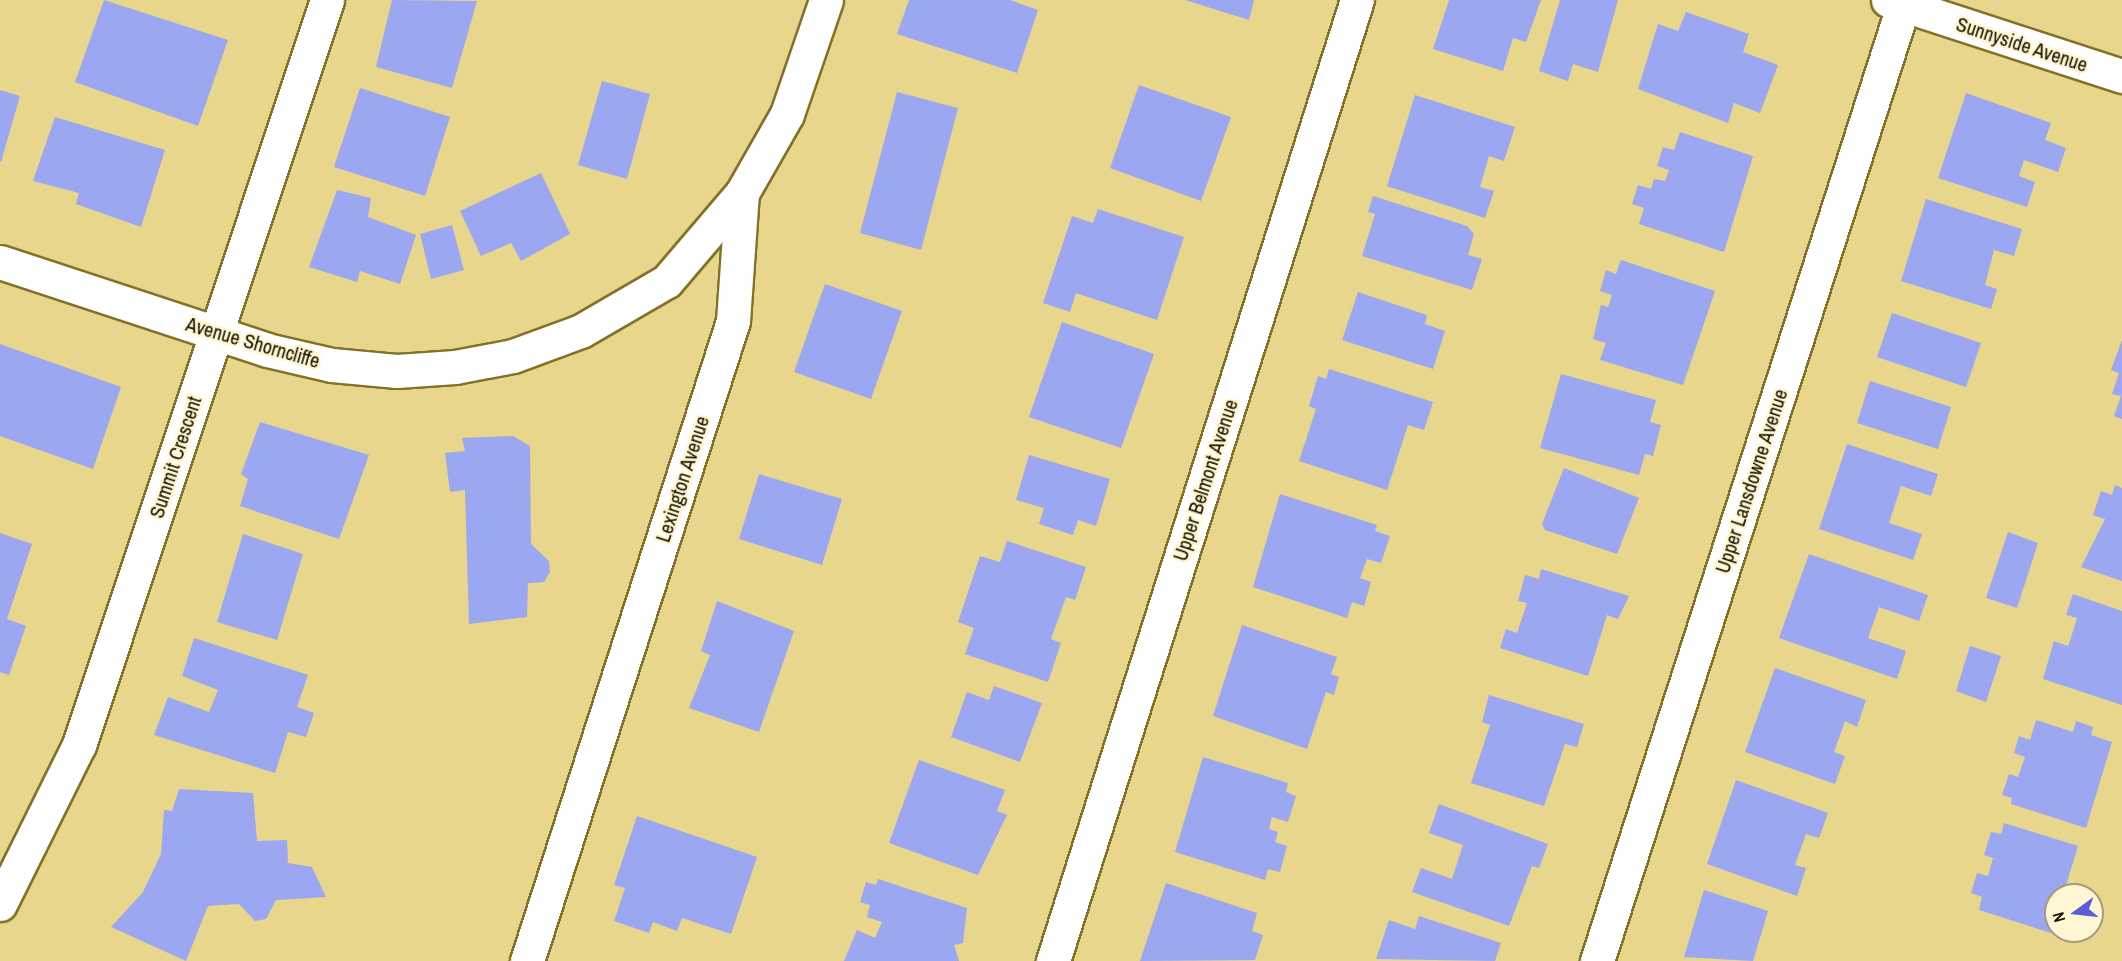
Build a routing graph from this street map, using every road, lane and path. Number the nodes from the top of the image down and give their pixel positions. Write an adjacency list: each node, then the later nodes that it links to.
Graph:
1 (327, 0): 8 (street, Summit Crescent)
2 (826, 0): 6 (street, Lexington Avenue)
3 (1357, 0): 11 (street, Upper Belmont Avenue)
4 (1898, 2): 5 (street, Sunnyside Avenue); 12 (street, Upper Lansdowne Avenue)
5 (2122, 76)
6 (742, 193): 8 (street, Avenue Shorncliffe); 10 (street, Lexington Avenue)
7 (0, 262): 8 (street, Avenue Shorncliffe)
8 (216, 333): 9 (street, Summit Crescent)
9 (0, 904)
10 (527, 961)
11 (1053, 961)
12 (1597, 961)

